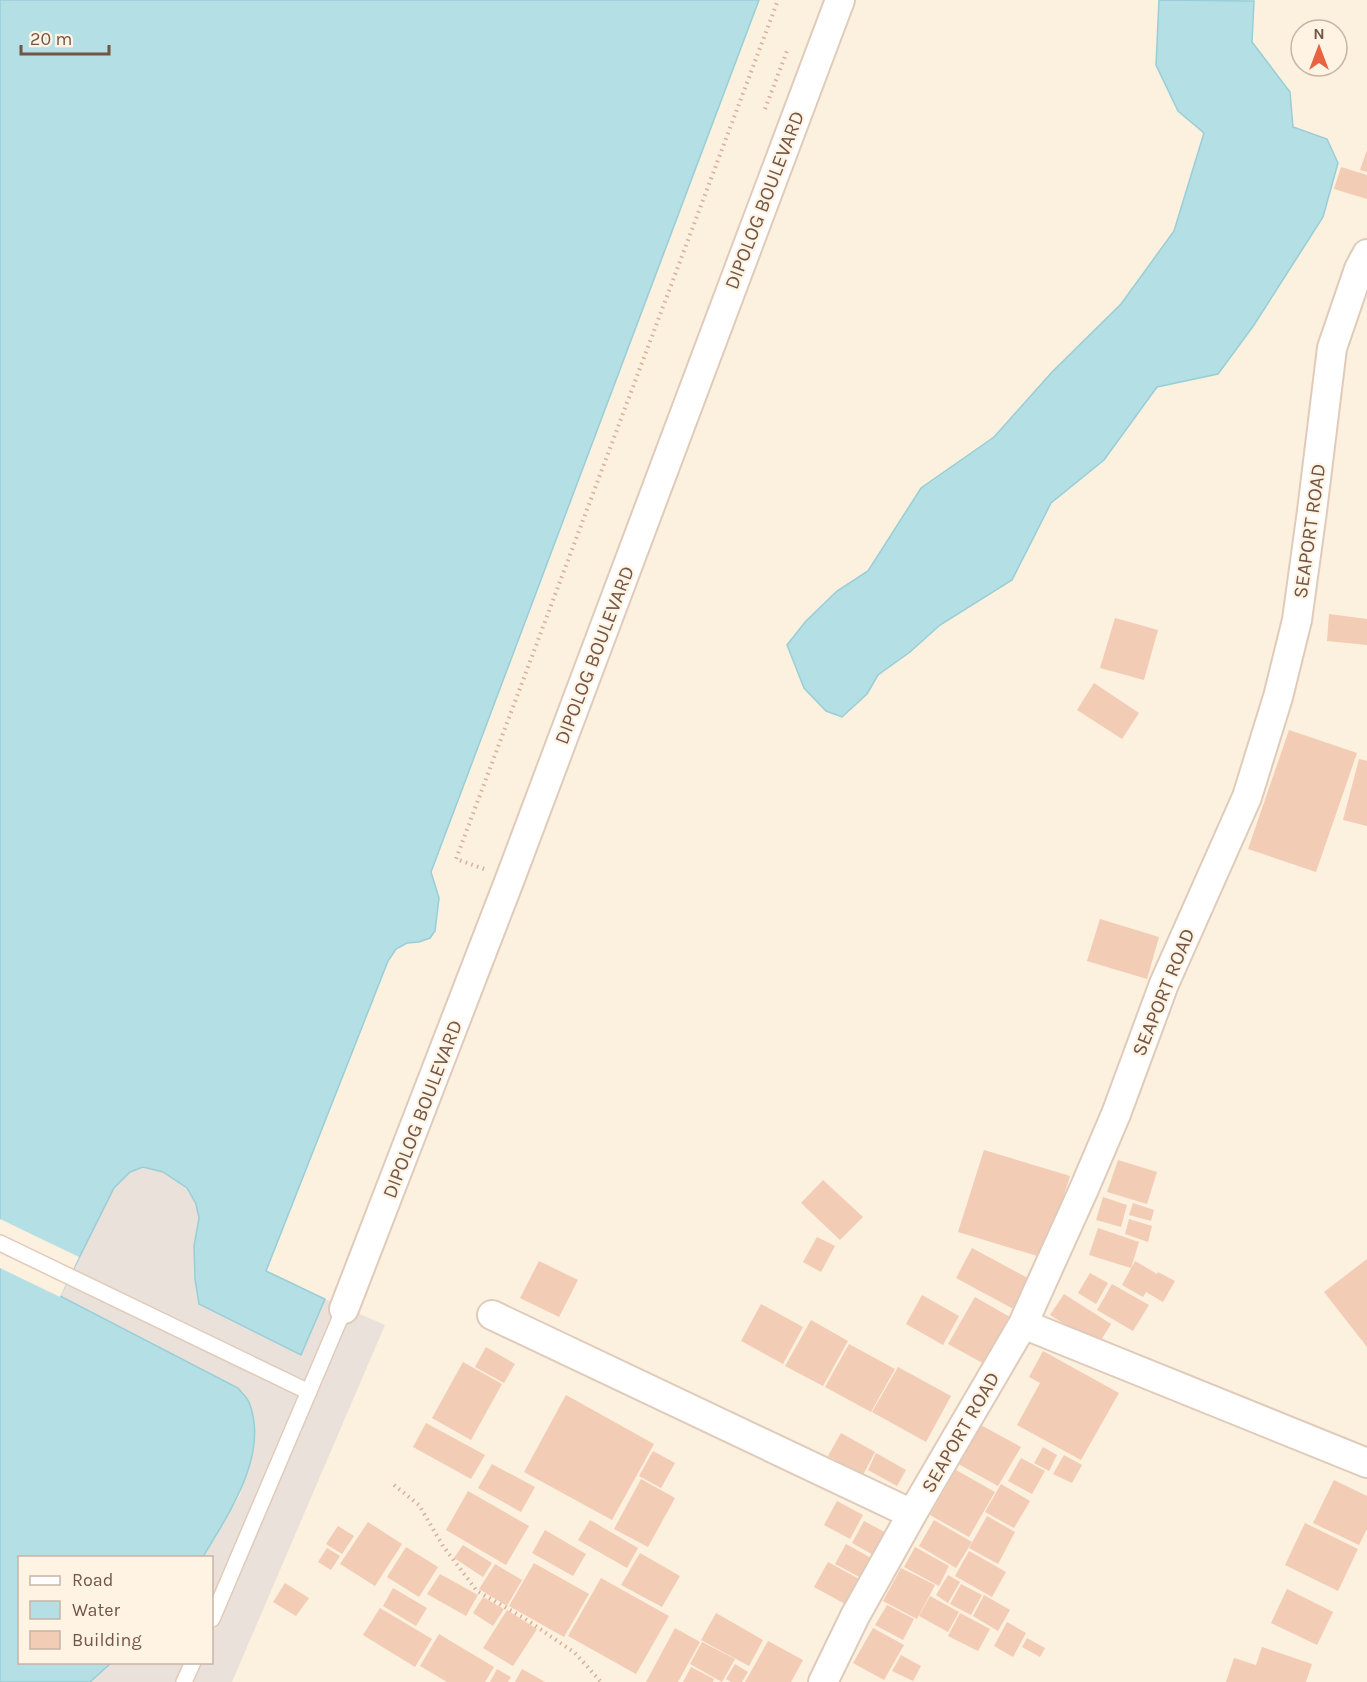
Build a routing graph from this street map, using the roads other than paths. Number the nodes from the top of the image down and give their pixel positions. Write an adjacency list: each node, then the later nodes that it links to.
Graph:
1 (840, 0): 4 (street, DIPOLOG BOULEVARD)
2 (1367, 254): 6 (street, SEAPORT ROAD)
3 (0, 1243): 7 (lane)
4 (344, 1309): 7 (lane)
5 (492, 1316): 9 (street)
6 (1023, 1324): 8 (street); 9 (street, SEAPORT ROAD)
7 (309, 1392): 10 (lane)
8 (1367, 1463)
9 (912, 1514): 13 (street, SEAPORT ROAD)
10 (213, 1617)
11 (192, 1664): 12 (lane)
12 (184, 1682)
13 (823, 1682)

